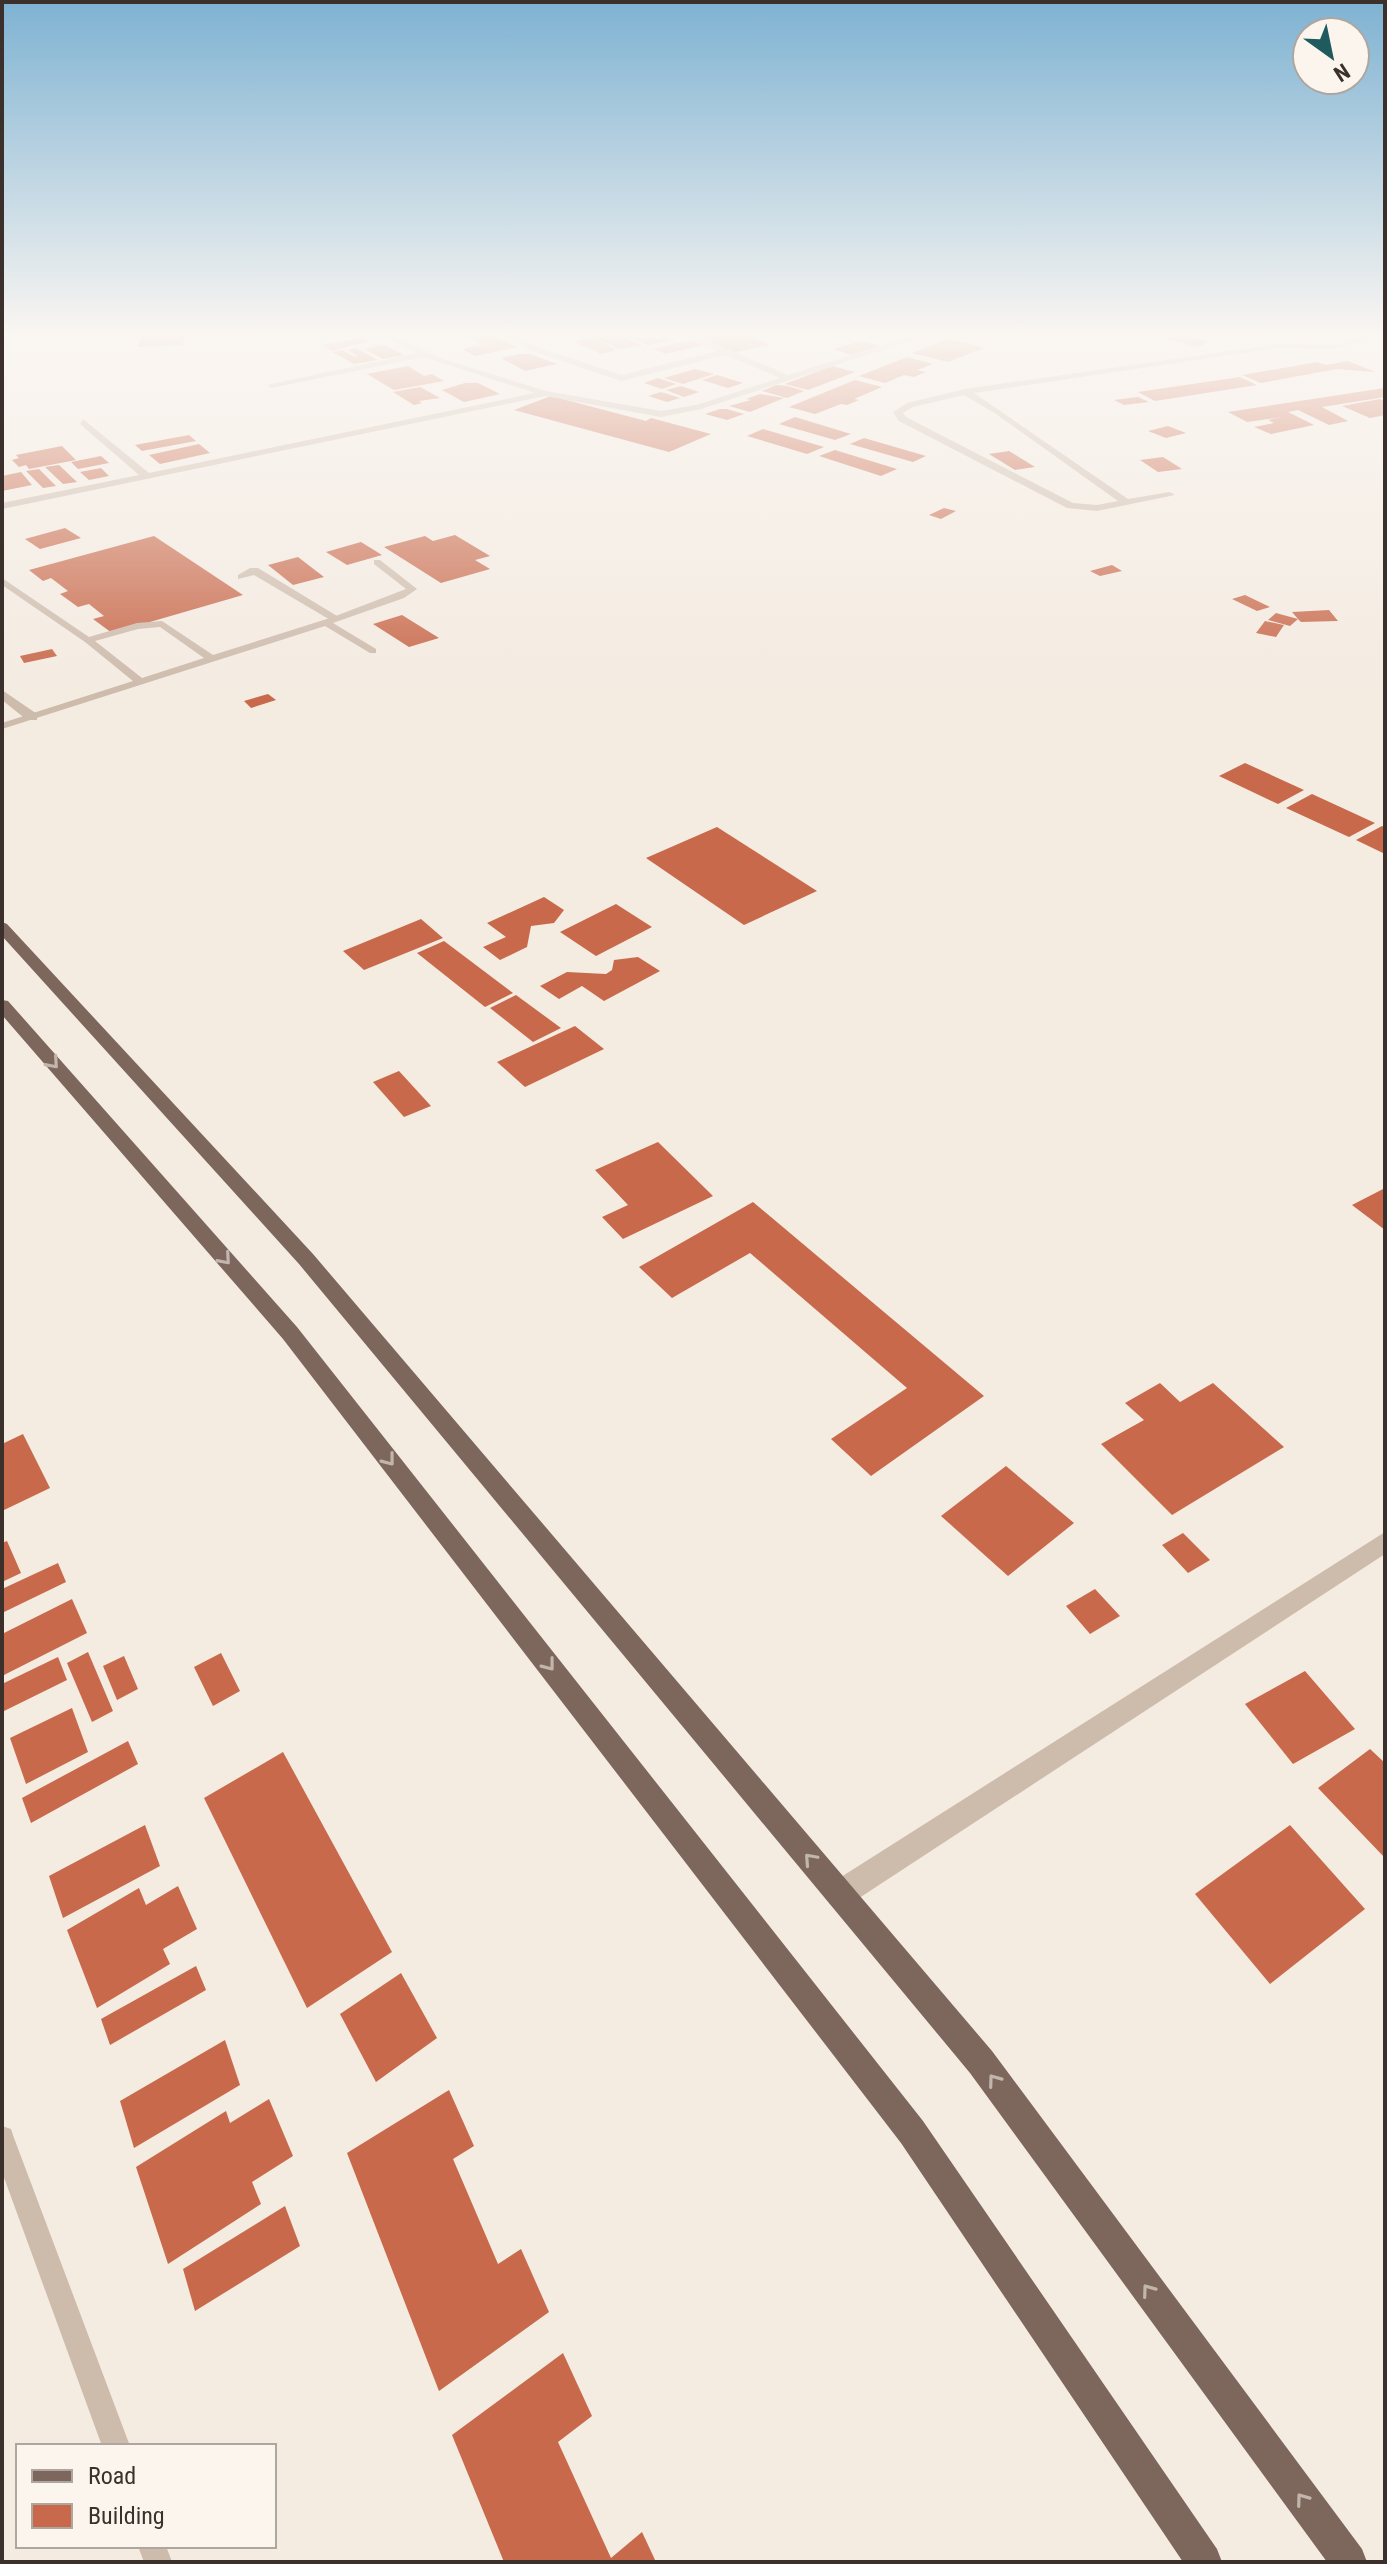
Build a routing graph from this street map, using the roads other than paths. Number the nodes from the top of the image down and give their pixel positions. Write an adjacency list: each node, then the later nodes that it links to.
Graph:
1 (123, 456): 5 (street)
2 (245, 456): 5 (street)
3 (974, 456): 7 (street)
4 (1061, 456): 7 (street)
5 (147, 476): 8 (street)
6 (1170, 495): 7 (street)
7 (1127, 503)
8 (2, 506)
9 (377, 562): 12 (lane)
10 (242, 577): 12 (street)
11 (2, 581): 13 (lane)
12 (330, 621): 14 (lane); 15 (lane)
13 (88, 640): 15 (lane); 16 (lane)
14 (373, 651)
15 (210, 658): 16 (lane)
16 (141, 682): 18 (lane)
17 (2, 694): 18 (street)
18 (32, 717): 19 (lane)
19 (2, 726)
20 (2, 927): 23 (main road, one-way to 20)
21 (2, 1005): 26 (main road, one-way to 26)
22 (1385, 1542): 23 (street)
23 (840, 1894): 27 (main road, one-way to 23)
24 (2, 2138): 25 (lane)
25 (115, 2444)
26 (1204, 2562)
27 (1349, 2562)

